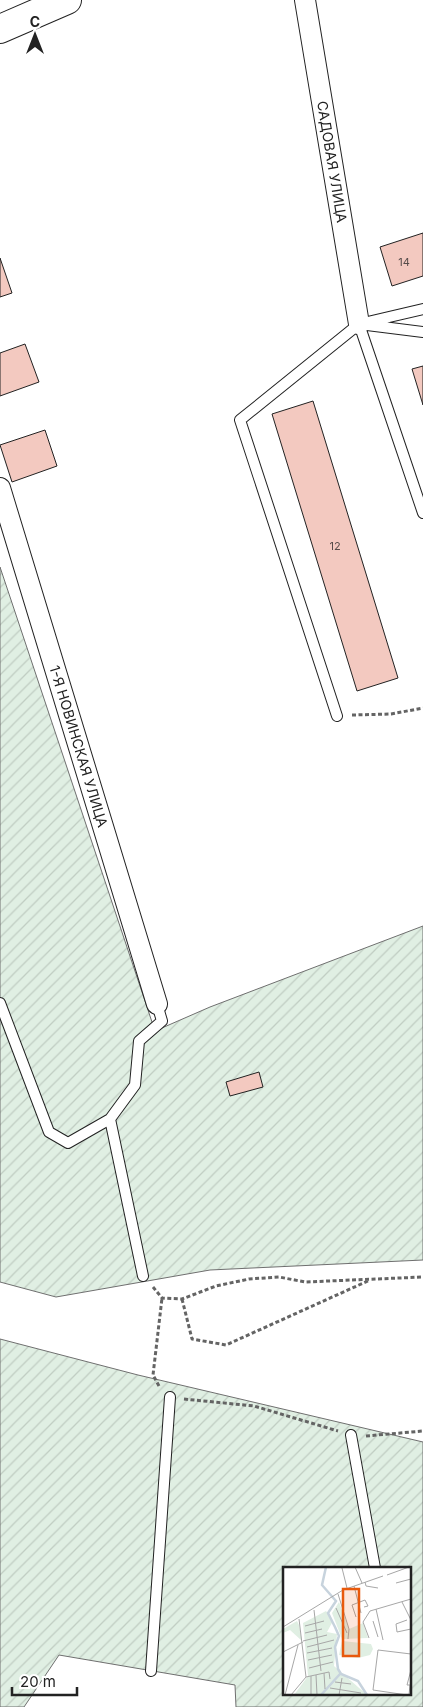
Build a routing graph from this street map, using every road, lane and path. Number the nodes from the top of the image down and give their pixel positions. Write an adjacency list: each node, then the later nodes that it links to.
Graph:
1 (67, 0): 3 (main road)
2 (305, 0): 5 (street, САДОВАЯ УЛИЦА)
3 (0, 29)
4 (423, 310): 5 (lane)
5 (359, 324): 6 (lane); 8 (lane); 10 (lane)
6 (423, 332)
7 (0, 488): 12 (street, 1-Я НОВИНСКАЯ УЛИЦА)
8 (423, 513)
9 (423, 708): 10 (path)
10 (337, 716)
11 (0, 1003): 13 (lane)
12 (157, 1004): 13 (lane)
13 (110, 1119): 14 (lane)
14 (143, 1276): 17 (path)
15 (423, 1277): 16 (path)
16 (373, 1279): 18 (path); 18 (path)
17 (162, 1298): 18 (path); 19 (path)
18 (182, 1299)
19 (170, 1397): 21 (path); 23 (lane)
20 (423, 1431): 21 (path)
21 (351, 1435): 22 (lane)
22 (375, 1567)
23 (151, 1671)

